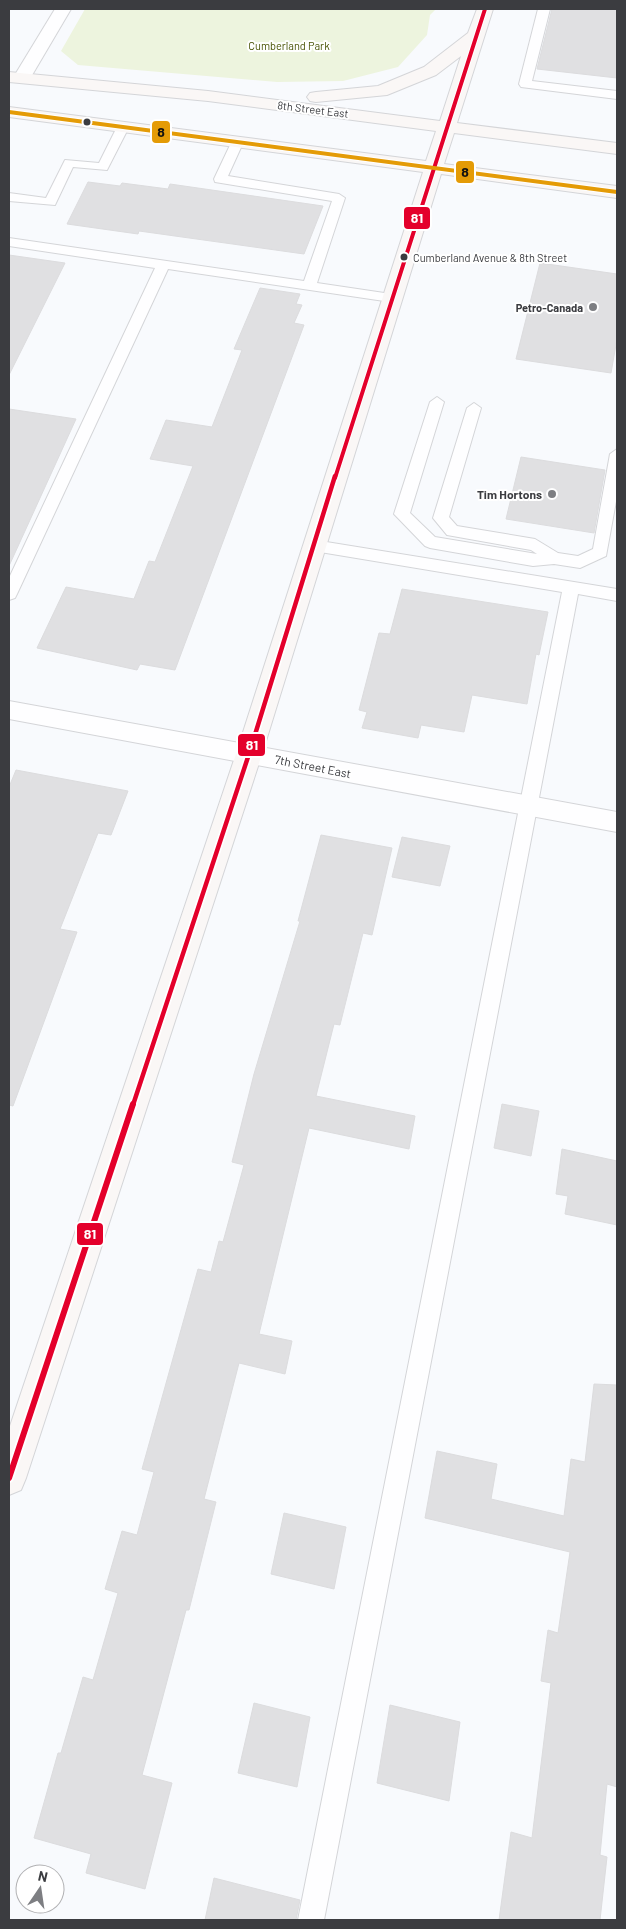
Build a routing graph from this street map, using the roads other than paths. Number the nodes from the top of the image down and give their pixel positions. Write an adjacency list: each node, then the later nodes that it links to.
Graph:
1 (63, 9): 5 (street)
2 (485, 9): 4 (main road)
3 (544, 9): 6 (lane)
4 (476, 36): 7 (main road); 9 (main road)
5 (15, 78): 7 (main road, 8th Street East)
6 (617, 95)
7 (208, 96): 9 (main road, 8th Street East)
8 (10, 115): 10 (main road)
9 (447, 126): 12 (main road, 8th Street East); 13 (main road)
10 (123, 127): 11 (main road); 15 (lane)
11 (237, 143): 13 (main road); 18 (lane)
12 (617, 149)
13 (434, 169): 14 (main road); 19 (main road)
14 (617, 192)
15 (9, 196)
16 (9, 242): 17 (lane)
17 (163, 265): 18 (lane); 26 (lane)
18 (309, 286): 19 (lane)
19 (391, 298): 23 (main road)
20 (437, 402): 24 (lane)
21 (474, 408): 24 (lane)
22 (617, 454): 24 (lane)
23 (314, 546): 25 (lane); 29 (main road)
24 (554, 558)
25 (571, 587): 27 (lane); 30 (lane)
26 (9, 594)
27 (617, 595)
28 (9, 710): 29 (street, 7th Street East)
29 (249, 754): 30 (street, 7th Street East); 32 (main road)
30 (530, 806): 31 (street, 7th Street East); 33 (lane)
31 (617, 822)
32 (9, 1478)
33 (311, 1920)

